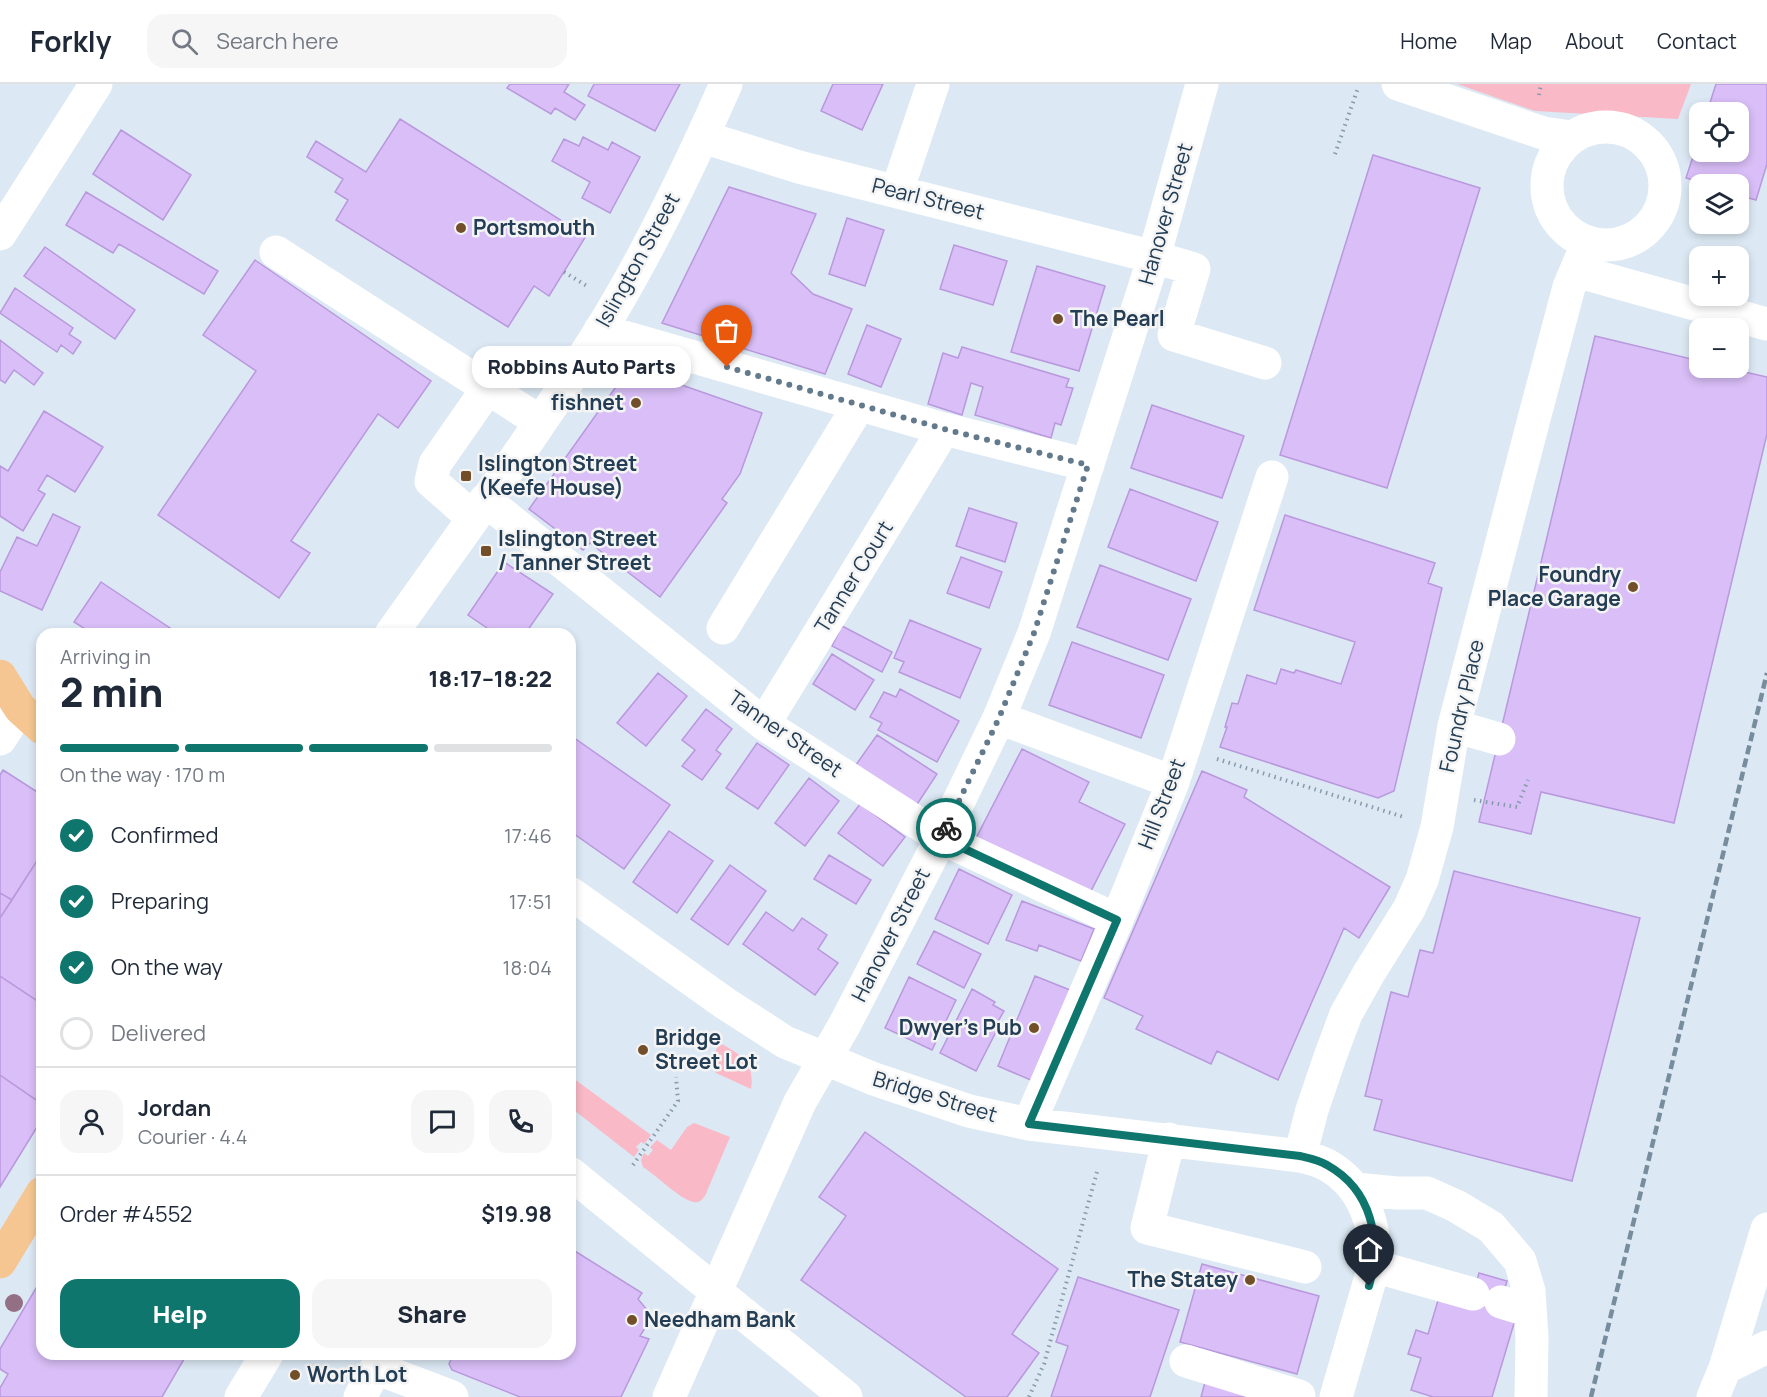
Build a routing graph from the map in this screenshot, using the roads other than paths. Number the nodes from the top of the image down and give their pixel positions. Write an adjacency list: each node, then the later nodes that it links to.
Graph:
1 (96, 84): 9 (street)
2 (726, 84): 6 (street, Islington Street)
3 (933, 84): 8 (street)
4 (1202, 84): 11 (street, Hanover Street)
5 (1398, 84): 7 (street)
6 (703, 137): 8 (street, Pearl Street); 14 (street, Islington Street)
7 (1572, 137): 12 (street); 12 (street)
8 (897, 191): 11 (street, Pearl Street)
9 (0, 234)
10 (276, 252): 16 (street)
11 (1154, 257): 15 (street, Pearl Street); 20 (street, Hanover Street)
12 (1582, 257): 13 (street); 29 (street, Foundry Place)
13 (1767, 324)
14 (600, 330): 17 (street); 18 (street, Islington Street)
15 (1265, 363)
16 (488, 388): 18 (street); 22 (street, Tanner Street)
17 (859, 405): 19 (street); 24 (street)
18 (539, 421): 22 (street, Islington Street)
19 (944, 429): 20 (street); 28 (street, Tanner Court)
20 (1088, 465): 27 (street, Hanover Street)
21 (1272, 477): 32 (street, Hill Street)
22 (479, 509): 23 (street, Islington Street); 28 (street, Tanner Street)
23 (396, 628)
24 (723, 628)
25 (0, 676): 26 (main road)
26 (31, 718): 30 (street)
27 (999, 718): 32 (street); 33 (street, Hanover Street)
28 (764, 724): 33 (street, Tanner Street)
29 (1454, 726): 31 (street); 39 (street, Foundry Place)
30 (0, 739)
31 (1499, 739)
32 (1173, 782): 35 (street, Hill Street)
33 (941, 838): 35 (street, Tanner Street); 36 (street, Hanover Street)
34 (576, 897): 36 (street, Bridge Street)
35 (1117, 920): 37 (street, Hill Street)
36 (825, 1059): 37 (street, Bridge Street); 47 (street, Hanover Street)
37 (1029, 1124): 38 (street, Bridge Street)
38 (1169, 1139): 39 (street, Bridge Street); 46 (street)
39 (1300, 1156): 41 (street, Bridge Street)
40 (576, 1178): 47 (street)
41 (1360, 1198): 45 (street); 48 (street)
42 (36, 1204): 44 (main road)
43 (1767, 1229): 53 (street)
44 (0, 1262)
45 (1374, 1266): 48 (street); 60 (street)
46 (1305, 1267)
47 (716, 1293): 58 (street, Hanover Street); 59 (street)
48 (1501, 1302): 61 (street)
49 (1767, 1347): 53 (street)
50 (263, 1360): 55 (street)
51 (380, 1361): 56 (street); 57 (street)
52 (1186, 1361): 54 (street)
53 (1719, 1383)
54 (1299, 1396)
55 (241, 1397)
56 (360, 1397)
57 (452, 1397)
58 (669, 1397)
59 (846, 1397)
60 (1336, 1397)
61 (1531, 1397)

